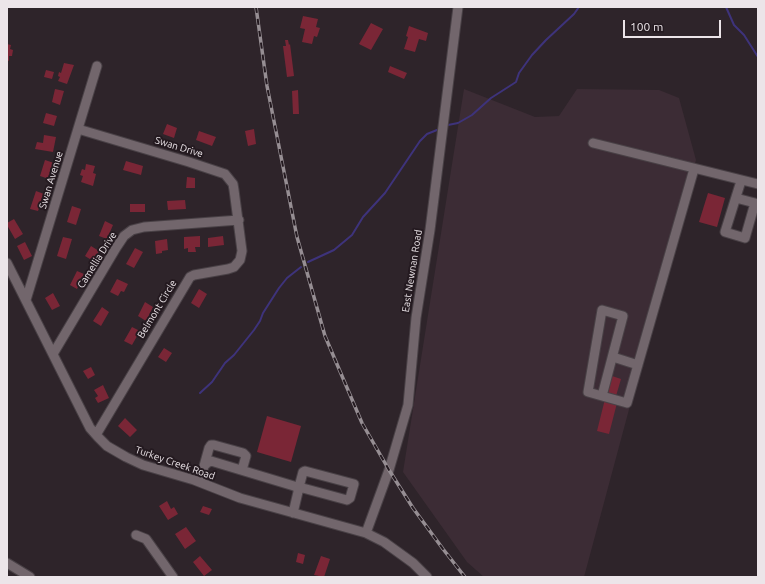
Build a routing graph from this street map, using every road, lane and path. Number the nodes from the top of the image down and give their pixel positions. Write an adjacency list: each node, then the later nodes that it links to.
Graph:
1 (458, 7): 22 (street, East Newnan Road)
2 (97, 66): 3 (street, Swan Avenue)
3 (78, 129): 9 (street, Swan Drive); 11 (street, Swan Avenue)
4 (593, 144): 5 (street)
5 (694, 169): 6 (street); 14 (street)
6 (741, 181): 7 (street); 8 (street)
7 (758, 184)
8 (736, 198)
9 (239, 220): 12 (street, Camellia Drive); 16 (street, Belmont Circle)
10 (7, 263): 11 (street, Turkey Creek Road)
11 (26, 300): 12 (street, Turkey Creek Road)
12 (53, 354): 16 (street, Turkey Creek Road)
13 (613, 357): 14 (street); 15 (street); 15 (street)
14 (638, 365): 15 (street)
15 (602, 396)
16 (96, 435): 19 (street, Turkey Creek Road)
17 (204, 466): 18 (street); 18 (street); 19 (street)
18 (242, 470): 20 (street)
19 (200, 482): 21 (street, Turkey Creek Road)
20 (298, 488): 20 (street); 21 (street)
21 (293, 513): 22 (street, Turkey Creek Road)
22 (366, 533): 27 (street, Turkey Creek Road)
23 (136, 535): 26 (street)
24 (7, 563): 25 (street)
25 (30, 577)
26 (173, 577)
27 (427, 577)

